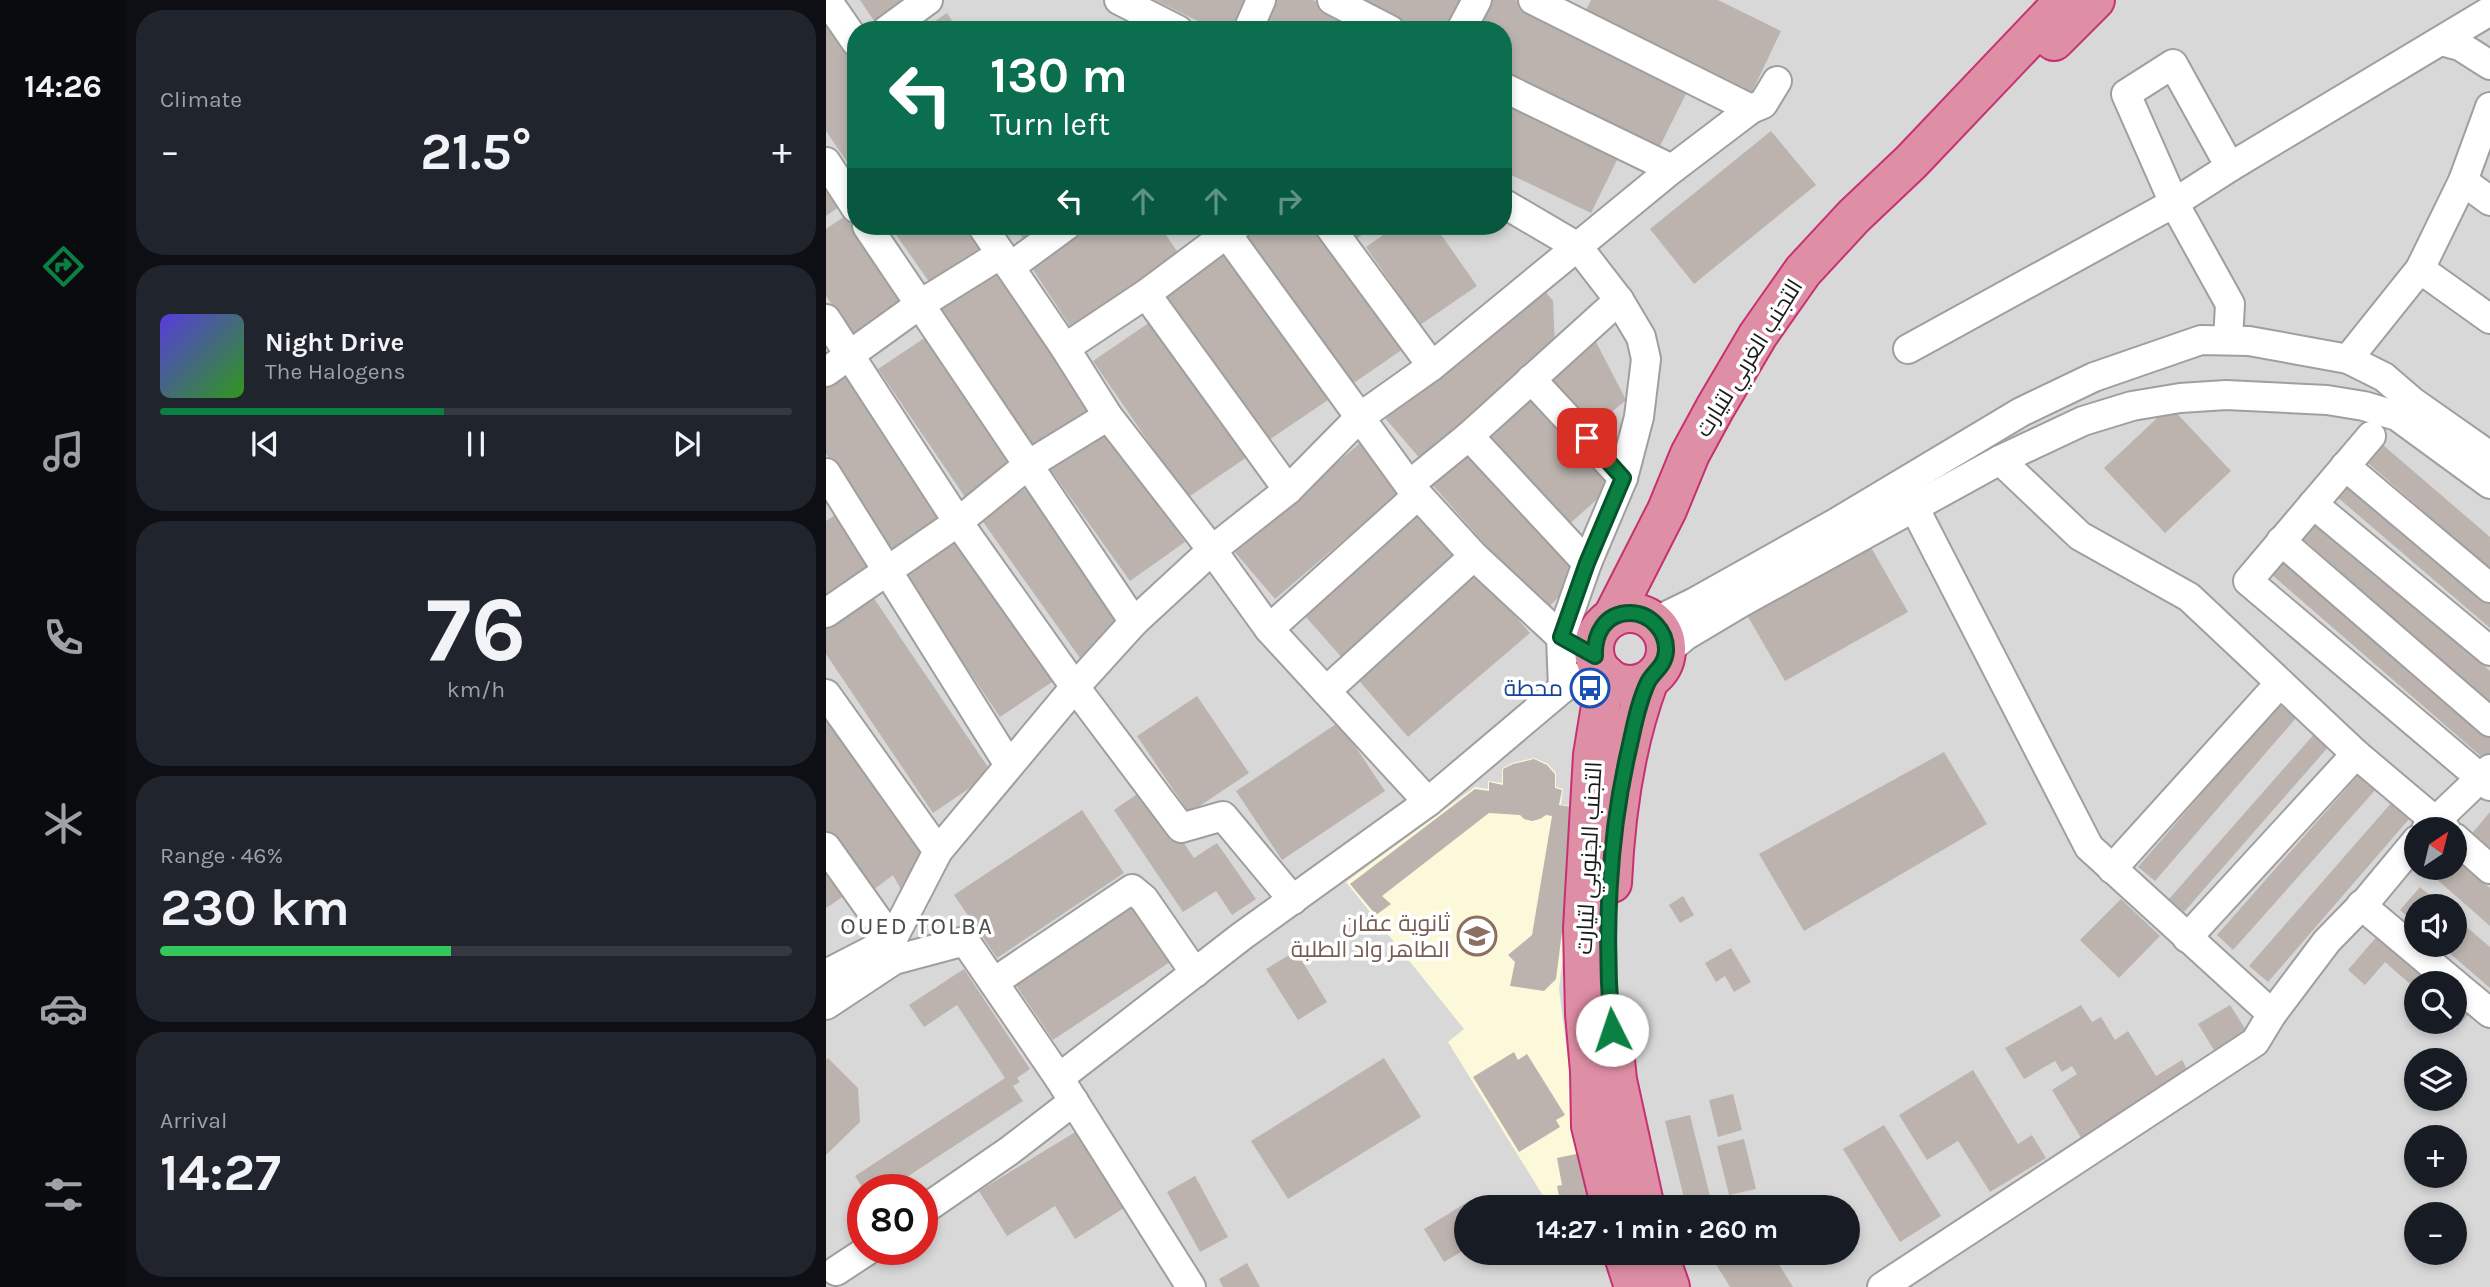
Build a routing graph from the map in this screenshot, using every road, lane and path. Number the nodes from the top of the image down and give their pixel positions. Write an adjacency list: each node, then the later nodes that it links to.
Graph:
1 (827, 0): 16 (street)
2 (928, 0): 11 (street)
3 (1119, 0): 12 (street)
4 (1261, 0): 13 (street)
5 (1332, 0): 14 (street)
6 (1477, 0): 15 (street)
7 (1534, 0): 22 (street)
8 (2064, 0): 25 (highway, التجنب الغربي لتيارت)
9 (2095, 0): 25 (highway, التجنب الغربي لتيارت)
10 (2490, 11): 17 (street)
11 (899, 21)
12 (1156, 21)
13 (1252, 21)
14 (1373, 21)
15 (1466, 21)
16 (847, 29)
17 (2441, 41): 18 (street); 26 (street)
18 (2490, 65)
19 (1777, 81): 22 (street)
20 (1512, 91): 27 (street)
21 (2490, 107): 28 (street)
22 (1751, 109): 27 (street)
23 (2490, 146): 28 (street)
24 (826, 162): 29 (street)
25 (1911, 162): 81 (highway, التجنب الغربي لتيارت)
26 (2230, 167): 31 (street); 31 (street)
27 (1672, 169): 39 (street)
28 (2463, 181): 30 (street); 41 (street)
29 (847, 194)
30 (2490, 201)
31 (2174, 203): 47 (street); 49 (street)
32 (1512, 208): 39 (street)
33 (873, 235): 44 (street)
34 (988, 235): 40 (street)
35 (1050, 235): 40 (street)
36 (1219, 235): 42 (street)
37 (1233, 235): 56 (street)
38 (1336, 235): 52 (street)
39 (1578, 247): 43 (street); 52 (street)
40 (1005, 260): 44 (street); 48 (street)
41 (2420, 269): 46 (street); 51 (street)
42 (1146, 294): 48 (street); 66 (street)
43 (1619, 300): 54 (street); 64 (street)
44 (919, 305): 50 (street); 61 (street)
45 (826, 319): 50 (street)
46 (2490, 319)
47 (2228, 340): 51 (street); 81 (street)
48 (1065, 348): 55 (street)
49 (1908, 349)
50 (850, 355): 53 (street); 70 (street)
51 (2348, 359): 59 (street)
52 (1432, 366): 56 (street)
53 (826, 372)
54 (1531, 379): 57 (street); 64 (street)
55 (1108, 416): 61 (street); 72 (street)
56 (1360, 417): 66 (street); 67 (street)
57 (1469, 436): 67 (street); 74 (street)
58 (2371, 436): 62 (street)
59 (2490, 456)
60 (2000, 460): 65 (street); 69 (street); 84 (street)
61 (1028, 465): 70 (street); 78 (street)
62 (2345, 466): 68 (street); 76 (street)
63 (826, 473): 75 (street)
64 (1623, 478): 74 (street)
65 (2490, 484)
66 (1287, 490): 72 (street)
67 (1414, 490): 73 (street); 79 (street)
68 (2313, 504): 71 (street); 82 (street)
69 (1914, 507): 81 (street); 100 (street)
70 (958, 522): 75 (street); 85 (street)
71 (2281, 541): 89 (street); 92 (street)
72 (1212, 550): 78 (street); 79 (street)
73 (1474, 556): 80 (street); 87 (street)
74 (1587, 563): 80 (street)
75 (888, 568): 77 (street); 91 (street)
76 (2490, 588)
77 (826, 613)
78 (1135, 622): 85 (street)
79 (1269, 629): 87 (street)
80 (1561, 637): 83 (street); 86 (street)
81 (1646, 638): 83 (highway, التجنب الجنوبي لتيارت); 83 (highway); 116 (highway, التجنب الجنوبي لتيارت)
82 (2490, 651)
83 (1600, 666): 86 (street); 115 (highway, التجنب الجنوبي لتيارت)
84 (2280, 682): 90 (street); 100 (street)
85 (1075, 687): 91 (street); 102 (street)
86 (1563, 688): 93 (street)
87 (1326, 691): 93 (street)
88 (826, 694): 98 (street)
89 (2490, 722)
90 (2356, 754): 94 (street); 104 (street)
91 (1009, 765): 98 (street)
92 (2487, 778): 95 (street)
93 (1428, 802): 102 (street)
94 (2418, 817)
95 (2445, 817)
96 (826, 847): 105 (street)
97 (2468, 850): 101 (street)
98 (938, 851): 105 (street)
99 (2404, 859): 103 (street)
100 (2112, 869): 104 (street)
101 (2490, 869)
102 (1293, 900): 107 (street)
103 (2361, 905): 106 (street); 113 (street)
104 (2187, 938): 113 (street)
105 (893, 950): 108 (street); 109 (street); 111 (street)
106 (2440, 971)
107 (1195, 973): 109 (street); 114 (street)
108 (826, 974)
109 (994, 982): 114 (street)
110 (2467, 994): 112 (street)
111 (826, 1005)
112 (2490, 1013)
113 (2272, 1014): 123 (street)
114 (1066, 1089): 117 (street); 120 (street)
115 (1608, 1195)
116 (1642, 1195)
117 (938, 1200)
118 (1627, 1265): 121 (highway)
119 (1662, 1265): 122 (highway)
120 (1191, 1287)
121 (1634, 1287)
122 (1670, 1287)
123 (1882, 1287)

